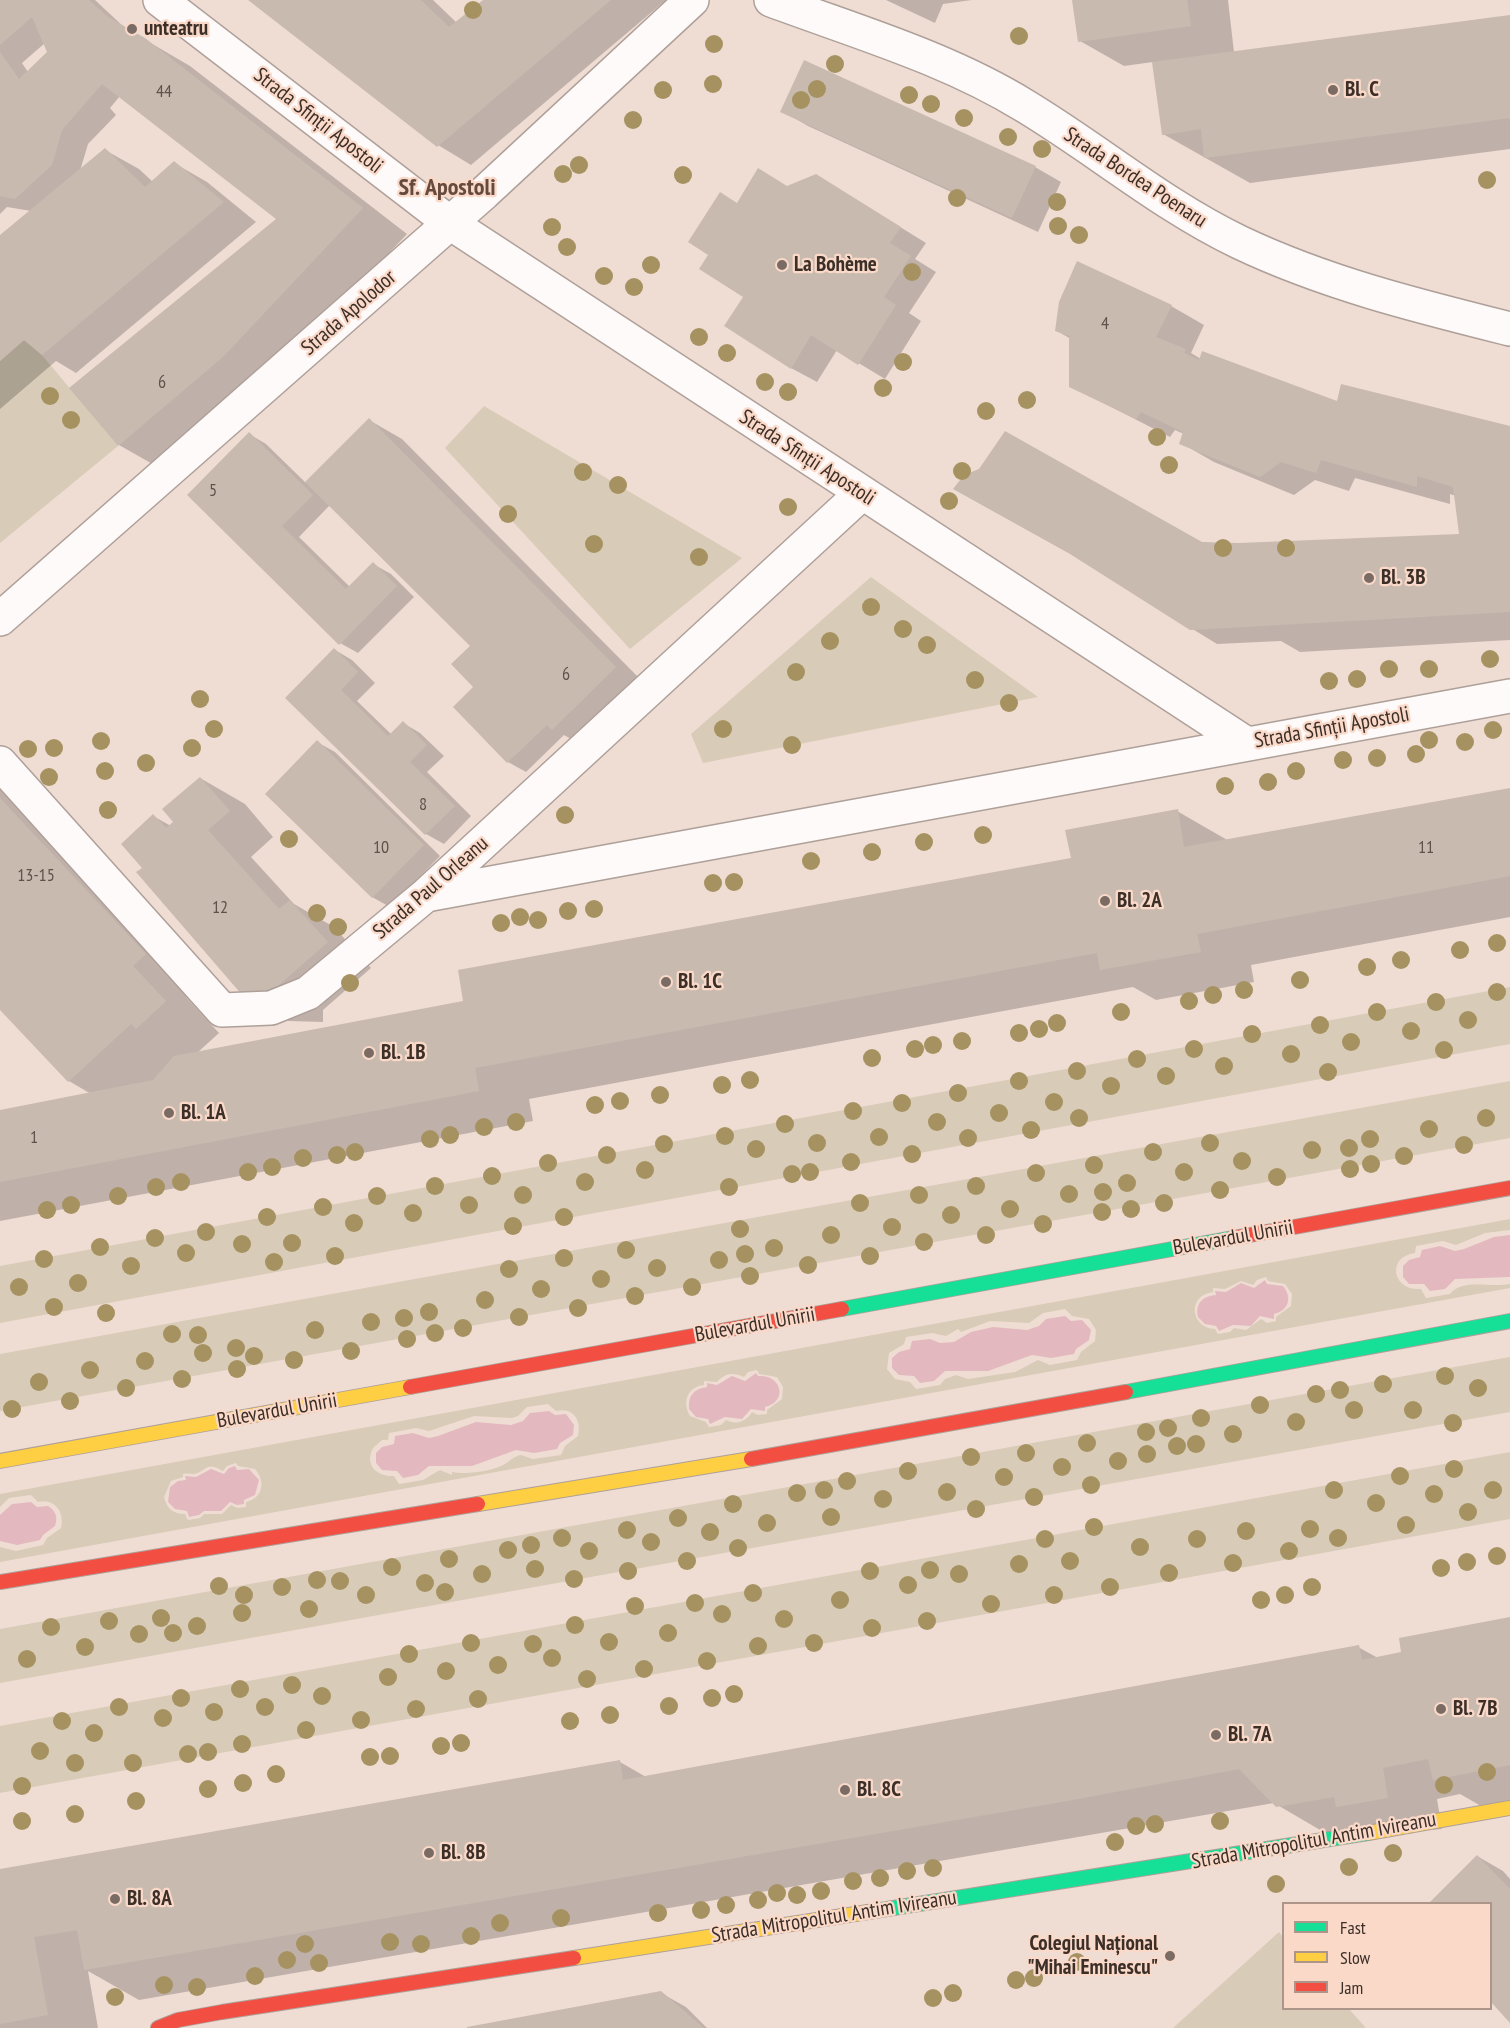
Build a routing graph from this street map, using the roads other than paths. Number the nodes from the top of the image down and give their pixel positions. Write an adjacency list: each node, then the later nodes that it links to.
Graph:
1 (160, 0): 4 (street, Strada Sfinții Apostoli)
2 (692, 0): 4 (street, Strada Apolodor)
3 (771, 0): 5 (street, Strada Bordea Poenaru)
4 (450, 223): 6 (street, Strada Sfinții Apostoli); 7 (street, Strada Apolodor)
5 (1510, 329)
6 (861, 494): 9 (street, Strada Sfinții Apostoli); 11 (street, Strada Paul Orleanu)
7 (0, 619)
8 (1510, 696): 9 (street, Strada Sfinții Apostoli)
9 (1247, 744): 11 (street)
10 (0, 763): 11 (street, Strada Paul Orleanu)
11 (426, 895)
12 (1510, 1188): 14 (main road, Bulevardul Unirii)
13 (1510, 1322): 15 (main road)
14 (0, 1461)
15 (0, 1582)
16 (1510, 1808): 17 (main road, Strada Mitropolitul Antim Ivireanu)
17 (158, 2028)

